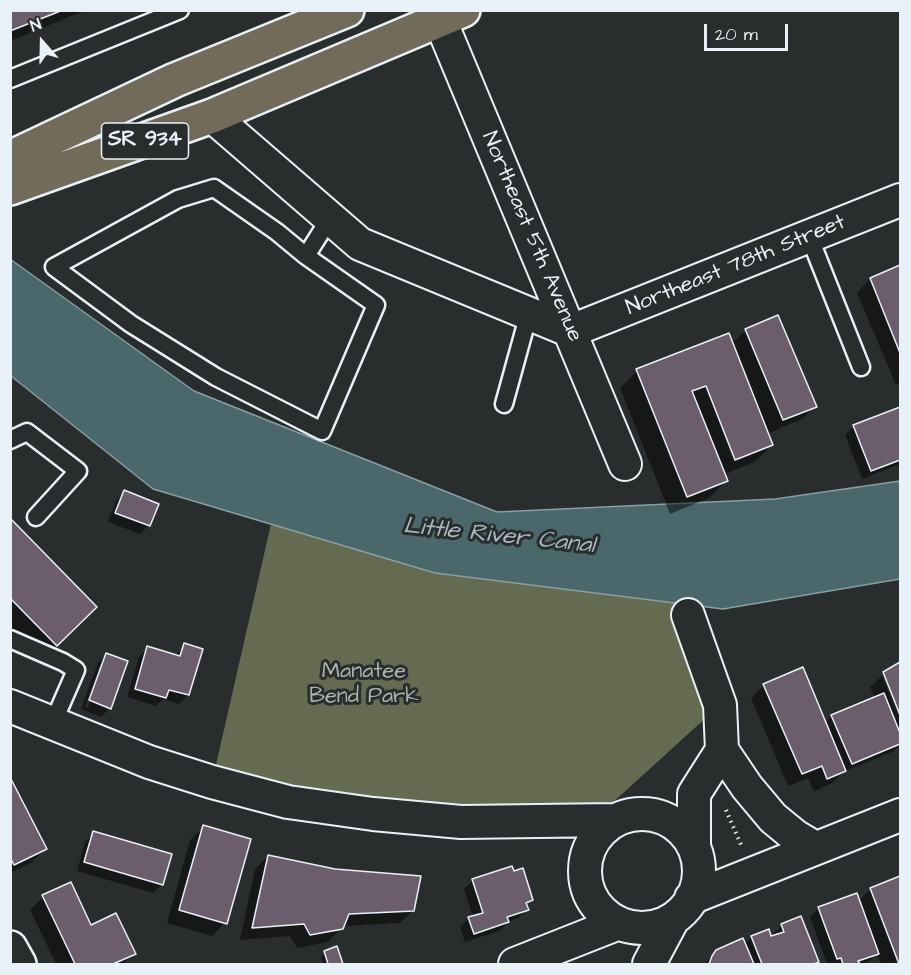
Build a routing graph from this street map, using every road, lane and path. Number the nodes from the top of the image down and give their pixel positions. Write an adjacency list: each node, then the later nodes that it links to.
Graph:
1 (180, 10): 4 (lane)
2 (347, 10): 6 (main road)
3 (445, 14): 5 (main road, SR 934); 13 (street, Northeast 5th Avenue)
4 (10, 79)
5 (212, 116): 7 (main road, SR 934); 9 (street)
6 (12, 155)
7 (10, 188)
8 (900, 200): 10 (street, Northeast 78th Street)
9 (330, 218): 11 (lane); 12 (street)
10 (809, 236): 13 (street, Northeast 78th Street); 14 (lane)
11 (306, 256): 11 (lane)
12 (529, 313): 13 (street); 15 (lane)
13 (571, 332): 17 (street, Northeast 5th Avenue)
14 (861, 368)
15 (504, 404)
16 (10, 440): 18 (lane)
17 (625, 464)
18 (36, 517)
19 (688, 615): 23 (street)
20 (10, 639): 22 (lane)
21 (10, 706): 22 (street)
22 (53, 723): 29 (street)
23 (722, 750): 24 (street); 30 (street)
24 (693, 794): 26 (street); 31 (street)
25 (724, 805): 32 (path)
26 (647, 814): 28 (street); 31 (street)
27 (900, 815): 30 (street)
28 (615, 820): 29 (street); 33 (street)
29 (538, 821): 33 (street)
30 (815, 848): 32 (street)
31 (695, 852): 32 (street); 34 (street)
32 (741, 862): 34 (street)
33 (587, 878): 35 (street); 36 (street)
34 (682, 908): 35 (street); 40 (street)
35 (622, 924): 36 (street); 40 (street)
36 (576, 940): 39 (street)
37 (10, 948): 38 (street)
38 (19, 964)
39 (514, 964)
40 (649, 964)

